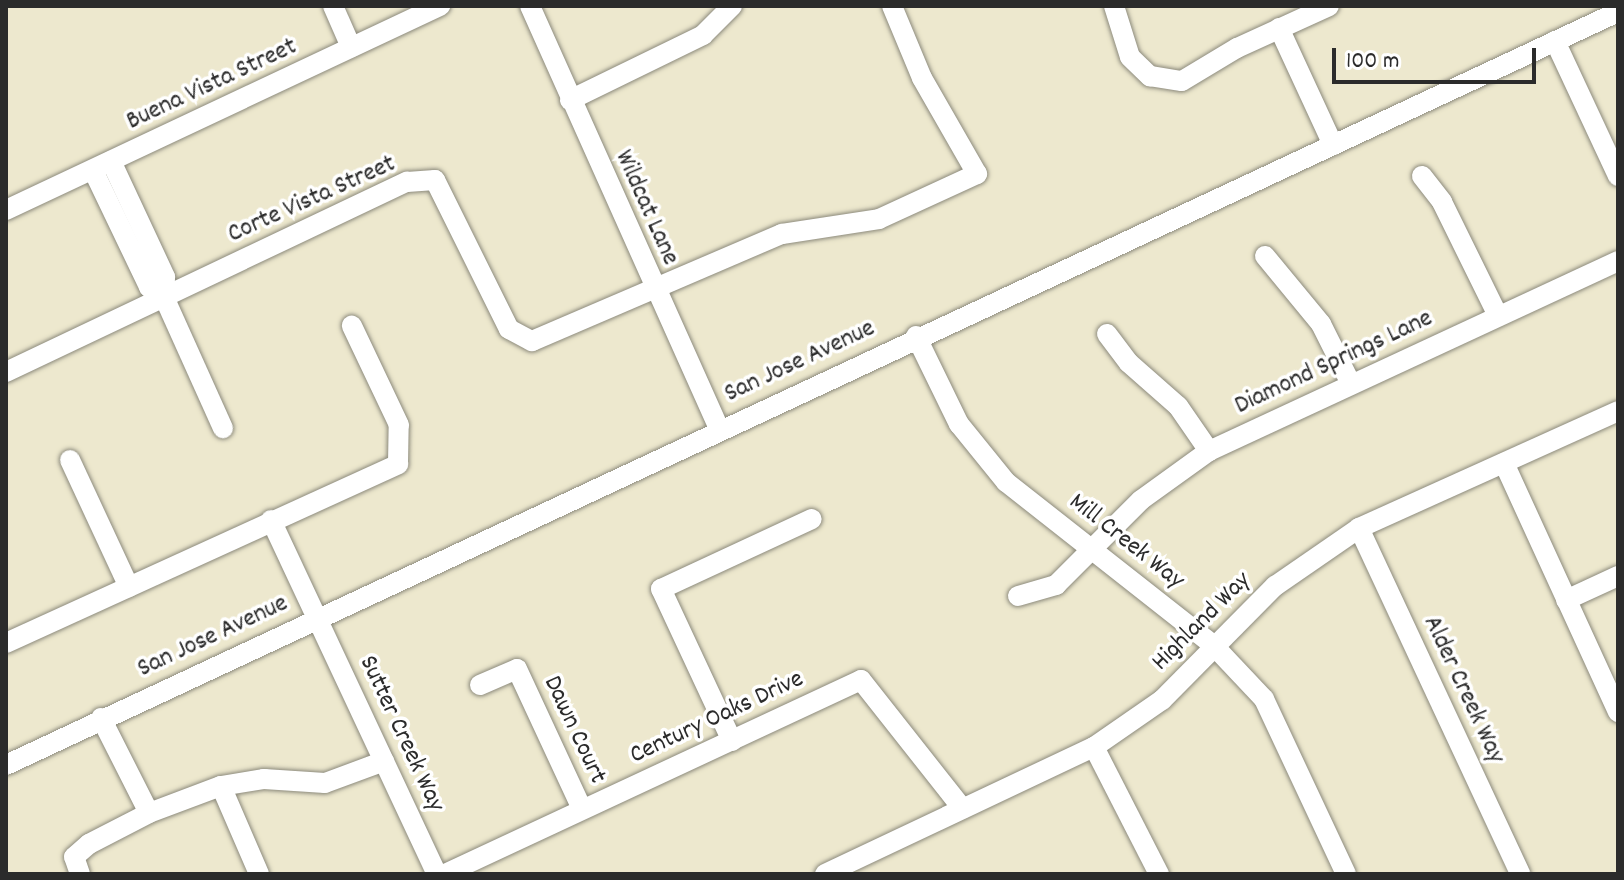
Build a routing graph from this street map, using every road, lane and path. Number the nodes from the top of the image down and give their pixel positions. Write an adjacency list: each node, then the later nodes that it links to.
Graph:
1 (333, 6): 11 (street)
2 (440, 6): 11 (street, Buena Vista Street)
3 (530, 6): 12 (street, Wildcat Lane)
4 (732, 6): 12 (street)
5 (892, 6): 20 (street)
6 (1114, 6): 9 (street)
7 (1329, 6): 9 (street)
8 (1618, 12): 10 (street, San Jose Avenue)
9 (1279, 28): 13 (street)
10 (1555, 41): 13 (street, San Jose Avenue); 16 (street)
11 (351, 47): 14 (street, Buena Vista Street)
12 (570, 100): 20 (street, Wildcat Lane)
13 (1333, 145): 25 (street, San Jose Avenue)
14 (102, 166): 17 (street, Buena Vista Street); 21 (street)
15 (1422, 176): 22 (street)
16 (1618, 176)
17 (6, 210)
18 (1265, 256): 27 (street)
19 (1618, 261): 22 (street, Diamond Springs Lane)
20 (654, 292): 21 (street, Corte Vista Street); 30 (street, Wildcat Lane)
21 (164, 297): 26 (street, Corte Vista Street); 29 (street)
22 (1498, 316): 27 (street, Diamond Springs Lane)
23 (352, 326): 35 (street)
24 (1107, 334): 31 (street)
25 (916, 336): 30 (street, San Jose Avenue); 37 (street, Mill Creek Way)
26 (6, 372)
27 (1350, 382): 31 (street, Diamond Springs Lane)
28 (1618, 411): 33 (street, Highland Way)
29 (223, 428)
30 (719, 429): 42 (street, San Jose Avenue)
31 (1209, 451): 37 (street, Diamond Springs Lane)
32 (70, 460): 39 (street)
33 (1504, 463): 36 (street, Highland Way); 41 (street)
34 (812, 519): 48 (street)
35 (271, 520): 39 (street); 42 (street, Sutter Creek Way)
36 (1359, 528): 44 (street, Highland Way); 63 (street, Alder Creek Way)
37 (1094, 547): 40 (street, Diamond Springs Lane); 44 (street, Mill Creek Way)
38 (1618, 576): 41 (street)
39 (129, 587): 43 (street)
40 (1018, 596)
41 (1566, 600): 46 (street)
42 (319, 616): 47 (street, San Jose Avenue); 50 (street, Sutter Creek Way)
43 (6, 643)
44 (1213, 645): 49 (street, Highland Way); 62 (street, Mill Creek Way)
45 (480, 685): 53 (street, Dawn Court)
46 (1618, 712)
47 (101, 718): 51 (street, San Jose Avenue); 55 (street)
48 (732, 741): 53 (street, Century Oaks Drive); 54 (street, Century Oaks Drive)
49 (1094, 747): 54 (street, Highland Way); 61 (street)
50 (384, 761): 52 (street); 58 (street, Sutter Creek Way)
51 (6, 765)
52 (221, 786): 55 (street); 57 (street)
53 (581, 807): 59 (street, Century Oaks Drive)
54 (963, 809): 60 (street, Highland Way)
55 (149, 813): 56 (street)
56 (80, 874)
57 (259, 874)
58 (437, 874)
59 (445, 874)
60 (825, 874)
61 (1159, 874)
62 (1346, 874)
63 (1520, 874)

